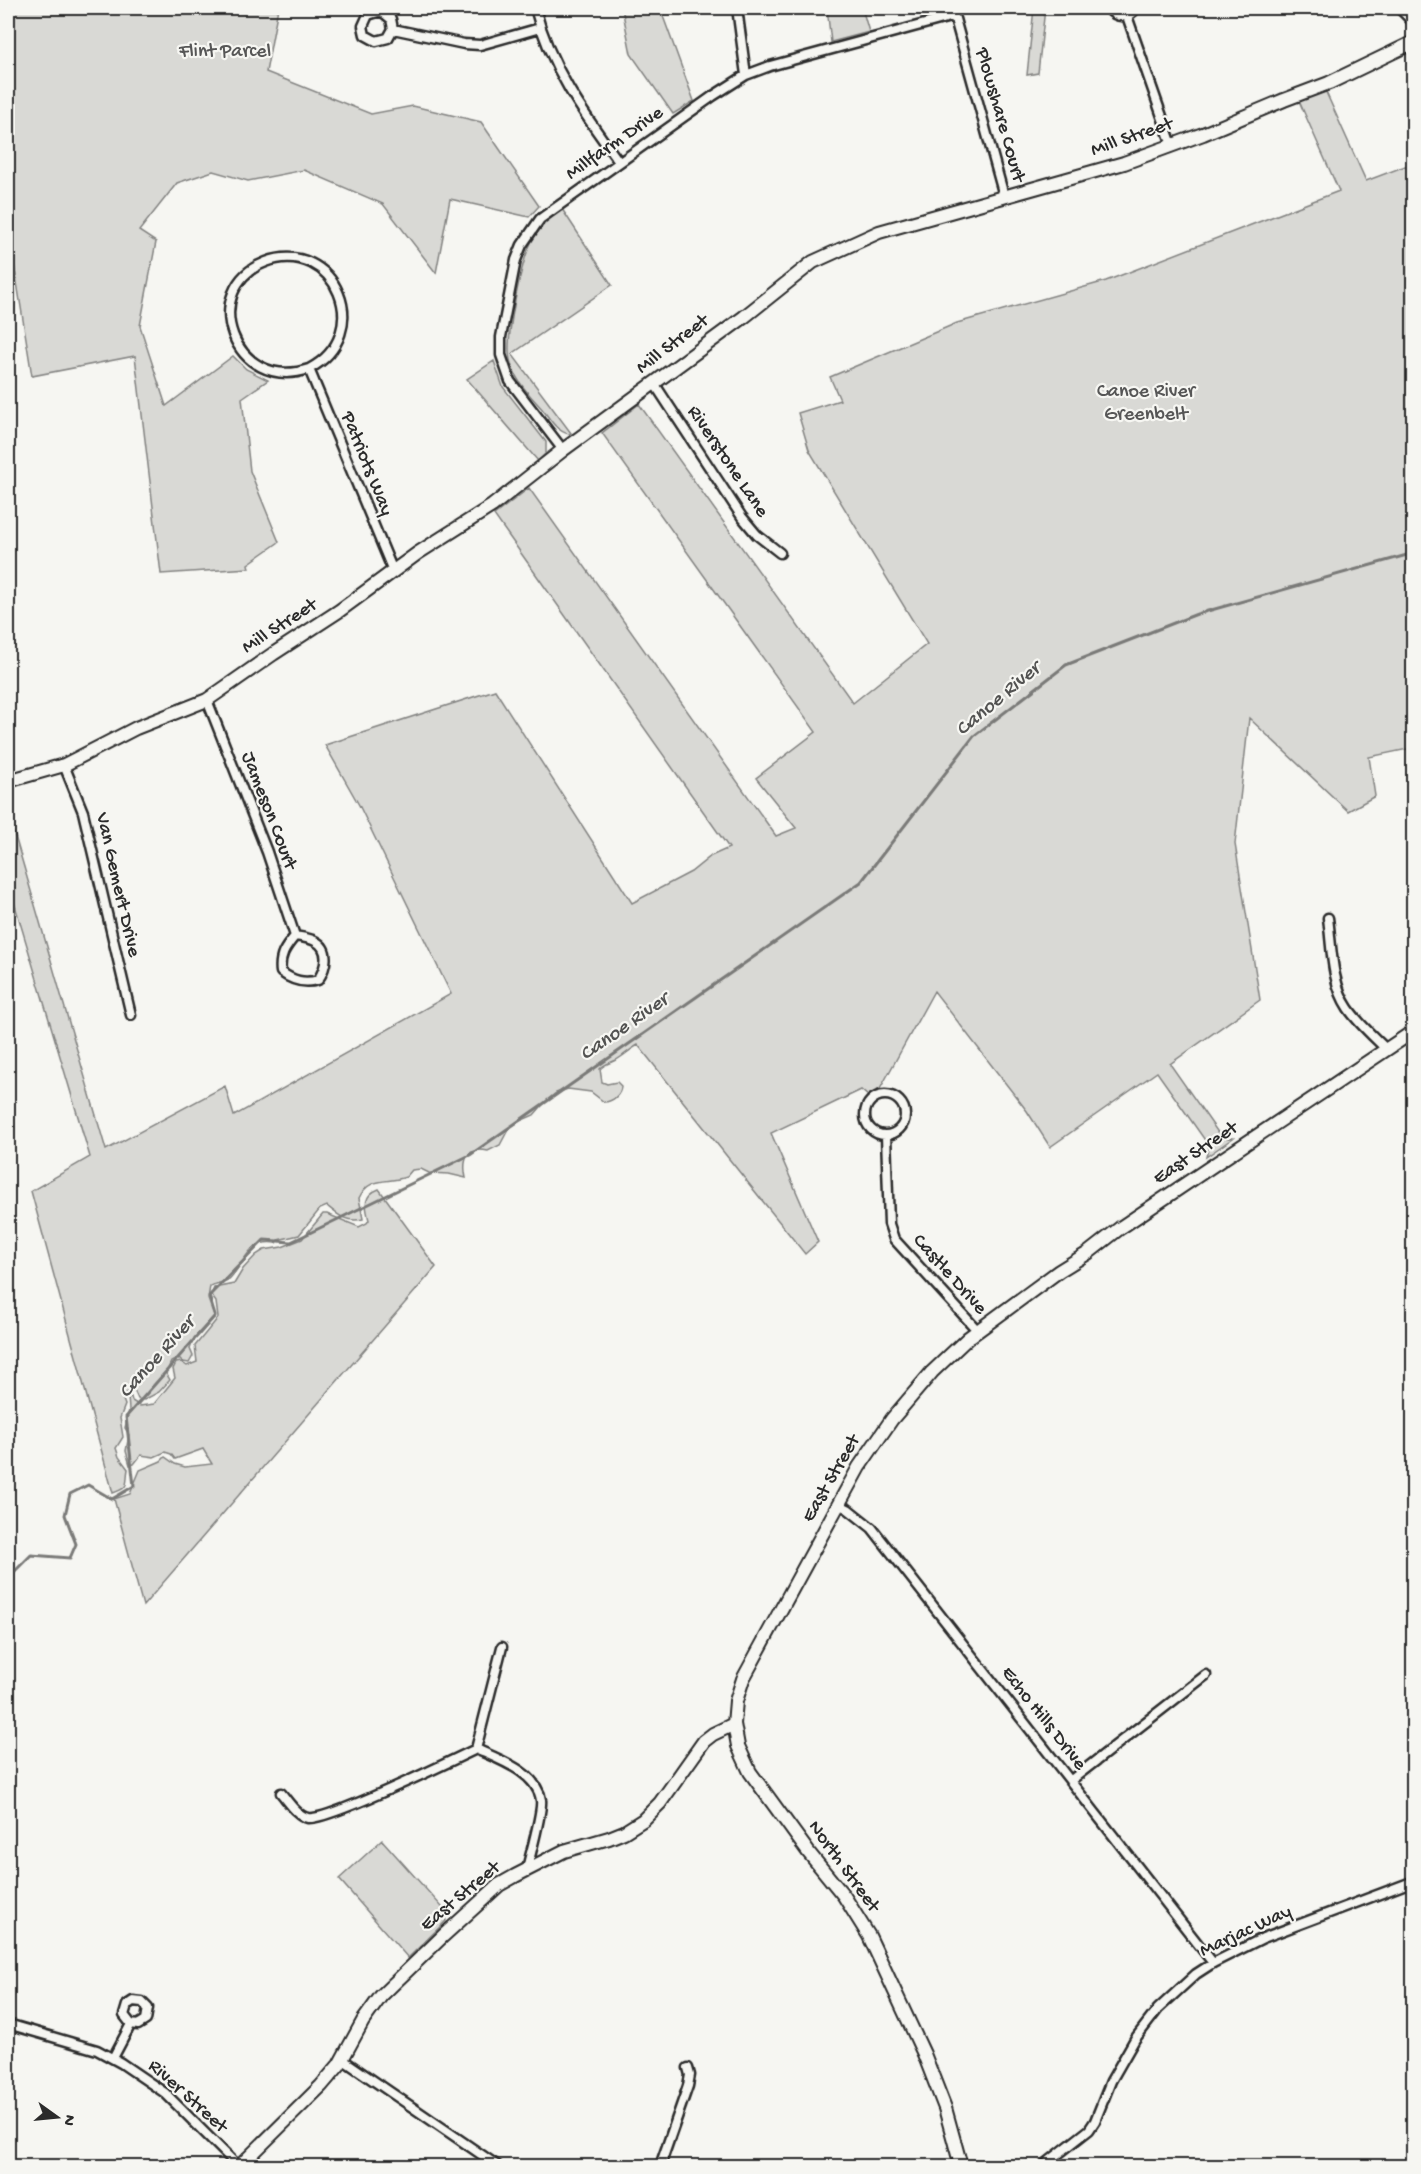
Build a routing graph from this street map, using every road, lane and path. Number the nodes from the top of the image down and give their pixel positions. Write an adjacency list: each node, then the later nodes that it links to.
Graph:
1 (535, 8): 9 (street)
2 (737, 8): 12 (street)
3 (1108, 8): 7 (street)
4 (1136, 8): 7 (street)
5 (1399, 8): 8 (street)
6 (953, 12): 12 (street, Millfarm Drive); 15 (street, Plowshare Court)
7 (1127, 16): 13 (street)
8 (1413, 23)
9 (540, 28): 10 (street); 14 (street)
10 (393, 29)
11 (1413, 42): 13 (street, Mill Street)
12 (746, 75): 14 (street, Millfarm Drive)
13 (1172, 145): 15 (street, Mill Street)
14 (619, 162): 18 (street, Millfarm Drive)
15 (1005, 196): 17 (street, Mill Street)
16 (309, 369): 16 (street); 20 (street, Patriots Way)
17 (654, 383): 18 (street, Mill Street); 19 (street, Riverstone Lane)
18 (563, 450): 20 (street, Mill Street)
19 (780, 553)
20 (393, 572): 21 (street, Mill Street)
21 (207, 700): 22 (street, Mill Street); 25 (street, Jameson Court)
22 (64, 765): 23 (street, Mill Street); 26 (street, Van Gemert Drive)
23 (8, 781)
24 (1328, 918): 28 (street)
25 (295, 936): 25 (street)
26 (132, 1015)
27 (1413, 1031): 28 (street, East Street)
28 (1386, 1049): 30 (street, East Street)
29 (886, 1135): 29 (street); 30 (street, Castle Drive)
30 (978, 1331): 31 (street, East Street)
31 (838, 1504): 34 (street, East Street); 36 (street, Echo Hills Drive)
32 (502, 1647): 35 (street)
33 (1206, 1675): 36 (street)
34 (734, 1724): 38 (street, East Street); 49 (street, North Street)
35 (476, 1749): 37 (street); 38 (street)
36 (1070, 1781): 40 (street, Echo Hills Drive)
37 (281, 1793)
38 (527, 1869): 44 (street, East Street)
39 (1413, 1881): 40 (street, Marjac Way)
40 (1213, 1963): 50 (street, Marjac Way)
41 (131, 2024): 43 (street)
42 (8, 2025): 43 (street, River Street)
43 (113, 2058): 46 (street, River Street)
44 (342, 2059): 46 (street, East Street); 47 (street)
45 (688, 2068): 48 (street)
46 (239, 2166)
47 (498, 2166)
48 (660, 2166)
49 (958, 2166)
50 (1042, 2166)

